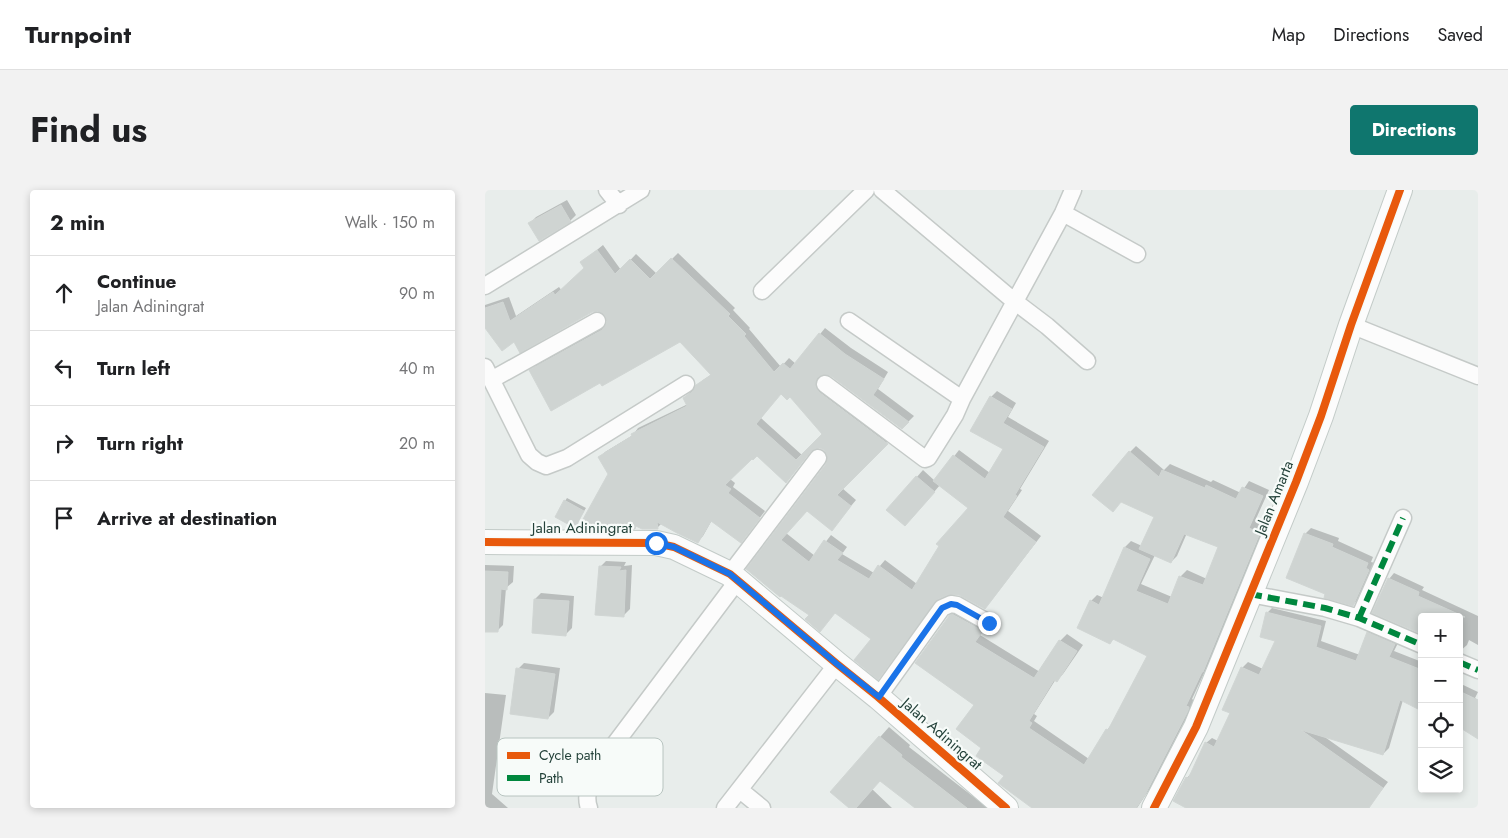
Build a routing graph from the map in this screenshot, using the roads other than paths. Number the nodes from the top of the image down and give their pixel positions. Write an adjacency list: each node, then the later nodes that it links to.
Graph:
1 (607, 190): 7 (street)
2 (641, 190): 7 (street)
3 (866, 190): 11 (street)
4 (882, 190): 12 (street)
5 (1073, 190): 8 (street)
6 (1400, 190): 15 (street, Jalan Amarta)
7 (619, 205): 10 (street)
8 (1063, 213): 9 (street); 12 (street)
9 (1137, 254)
10 (485, 286)
11 (762, 291)
12 (1014, 301): 16 (street); 21 (street)
13 (597, 321): 17 (street)
14 (849, 321): 21 (street)
15 (1351, 325): 18 (street); 26 (street, Jalan Amarta)
16 (1087, 361)
17 (488, 373): 19 (street)
18 (1478, 376)
19 (686, 384)
20 (825, 384): 21 (street)
21 (962, 399)
22 (818, 458): 25 (street)
23 (1403, 518): 27 (street)
24 (485, 542): 25 (street, Jalan Adiningrat)
25 (734, 577): 30 (street, Jalan Adiningrat); 34 (street)
26 (1250, 594): 27 (street); 39 (street, Jalan Amarta)
27 (1359, 618): 29 (street)
28 (989, 623): 33 (street)
29 (1418, 643)
30 (837, 664): 33 (street, Jalan Adiningrat); 35 (street)
31 (1463, 664): 32 (street)
32 (1478, 670)
33 (879, 697): 38 (street, Jalan Adiningrat)
34 (619, 738)
35 (740, 790): 36 (street); 37 (street)
36 (725, 808)
37 (762, 808)
38 (1007, 808)
39 (1153, 808)

